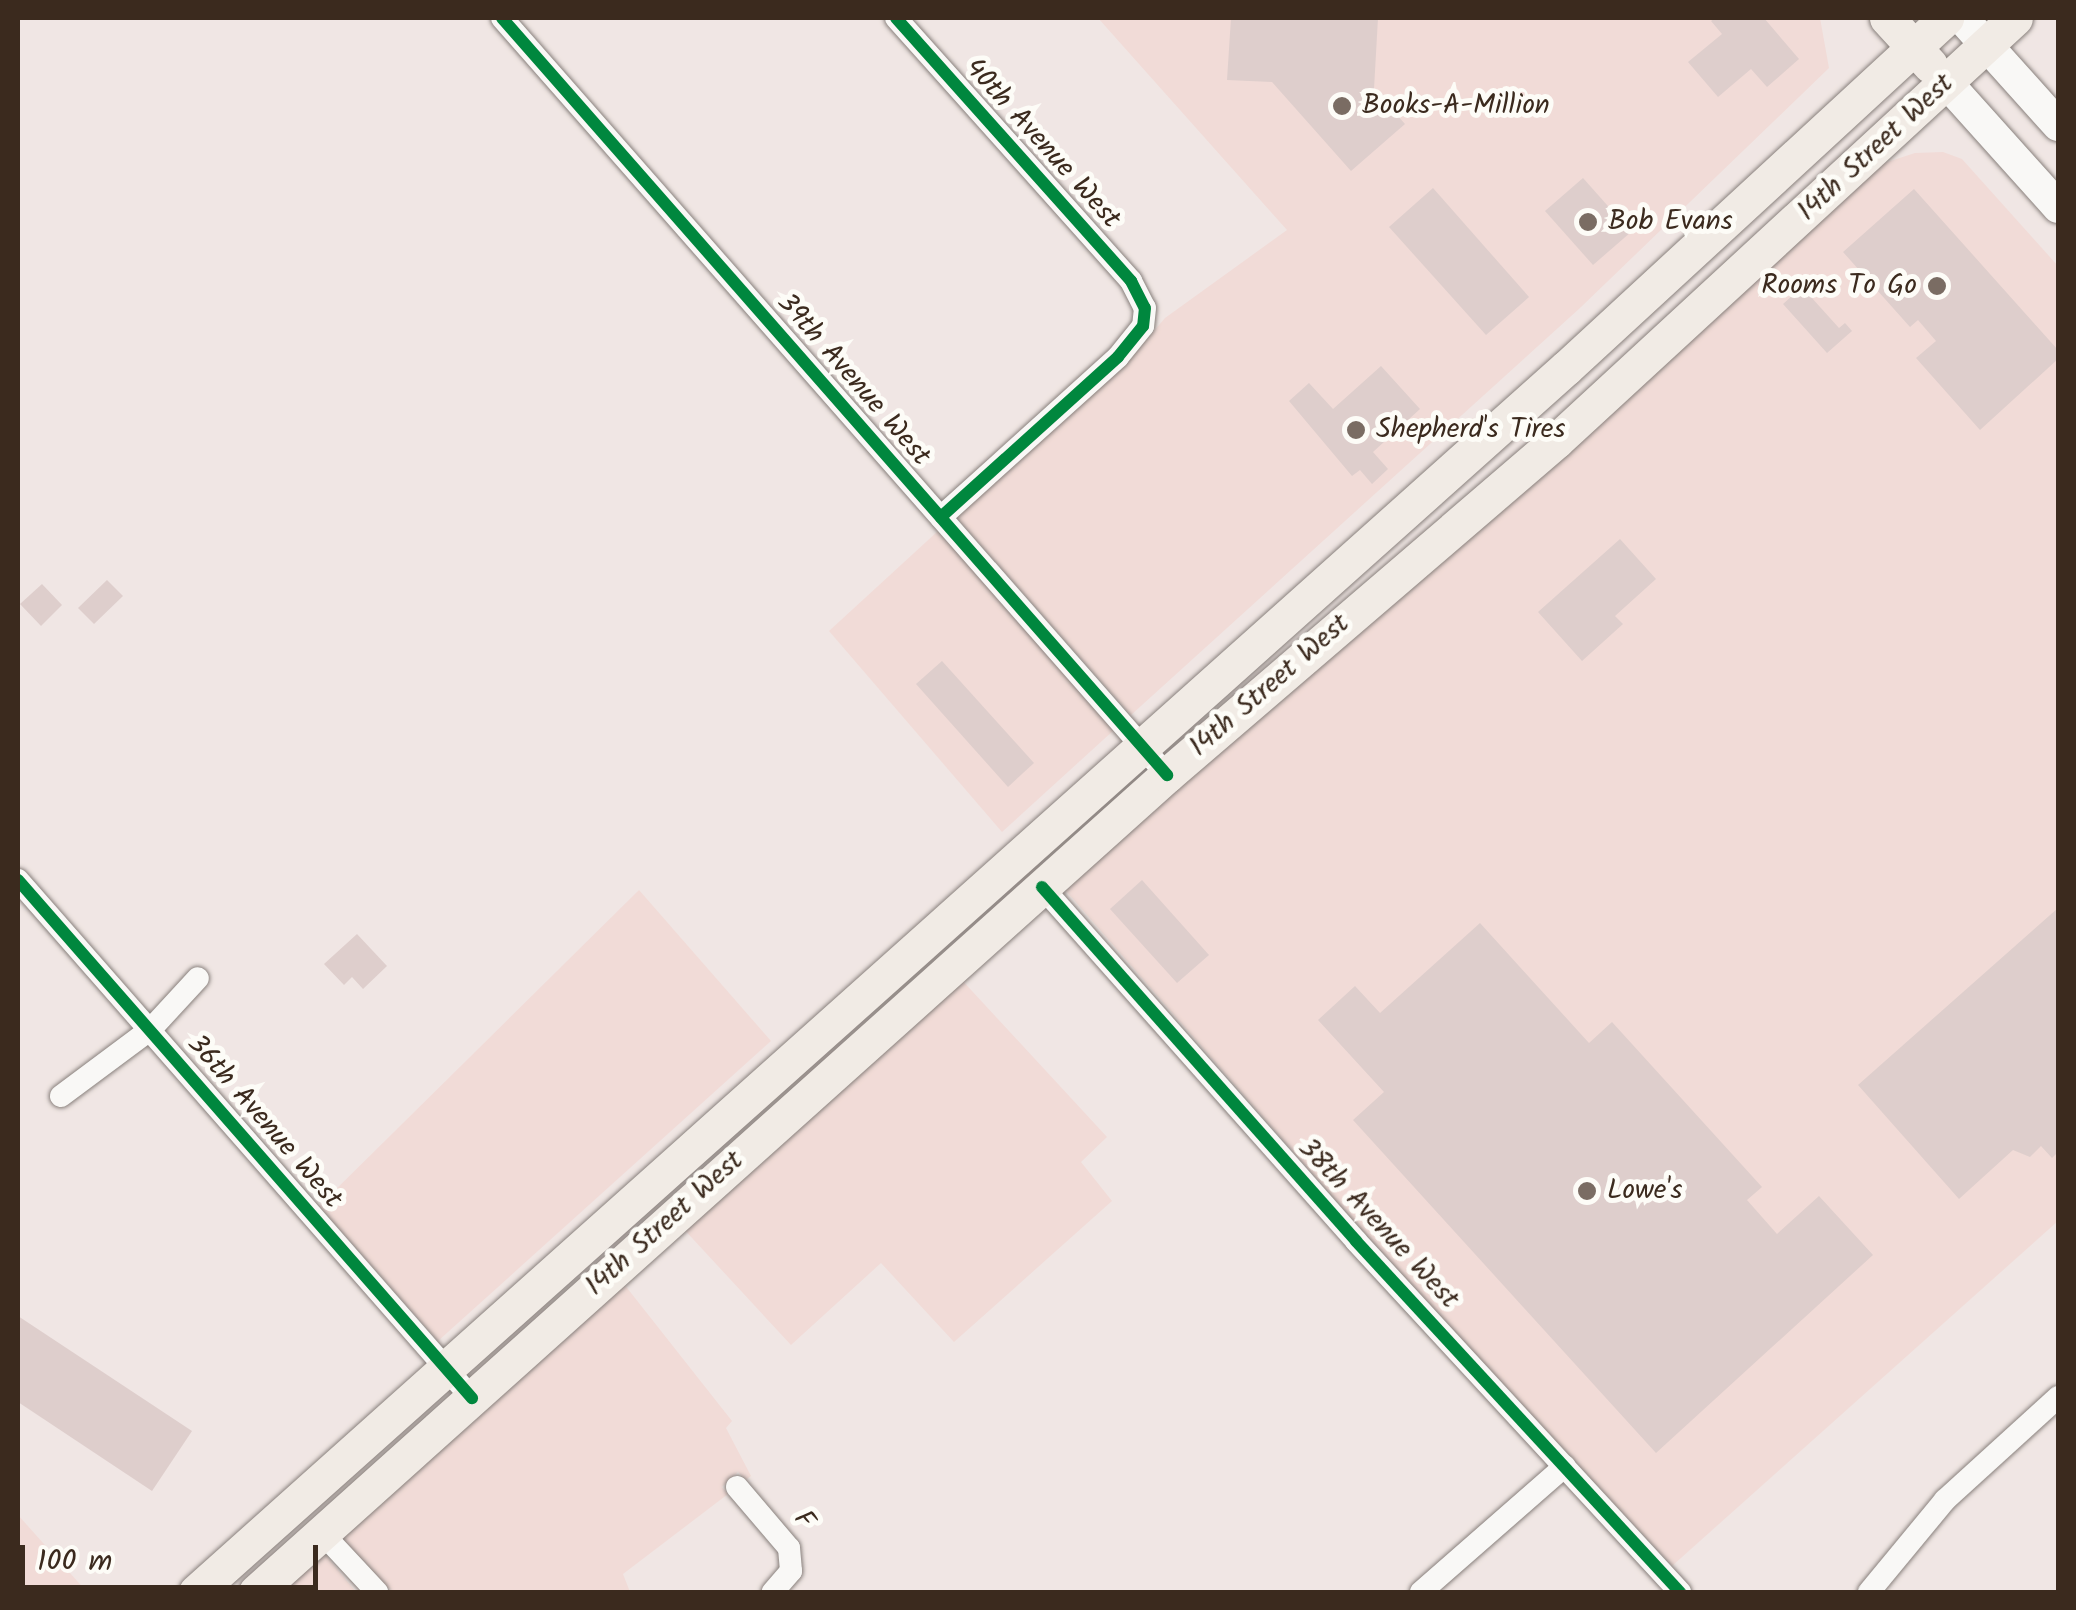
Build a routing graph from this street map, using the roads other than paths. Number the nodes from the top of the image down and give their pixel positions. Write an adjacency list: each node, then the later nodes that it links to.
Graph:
1 (502, 18): 14 (street, 39th Avenue West)
2 (896, 18): 14 (street, 40th Avenue West)
3 (1887, 18): 8 (main road)
4 (1946, 18): 8 (main road, 14th Street West)
5 (1962, 18): 7 (main road)
6 (2015, 18): 7 (main road, 14th Street West)
7 (1986, 44): 9 (main road, 14th Street West); 10 (main road)
8 (1914, 47): 9 (main road); 12 (main road, 14th Street West)
9 (1946, 82): 11 (main road); 13 (main road, 14th Street West)
10 (2058, 125)
11 (2058, 207)
12 (1599, 336): 13 (main road); 15 (main road, 14th Street West)
13 (1475, 509): 16 (main road, 14th Street West)
14 (941, 517): 15 (street, 39th Avenue West)
15 (1142, 746): 16 (street, 39th Avenue West); 19 (main road, 14th Street West)
16 (1167, 775): 18 (main road, 14th Street West)
17 (18, 880): 22 (street, 36th Avenue West)
18 (1042, 886): 20 (main road, 14th Street West); 27 (street, 38th Avenue West)
19 (902, 959): 20 (street); 24 (main road, 14th Street West)
20 (954, 966): 26 (main road, 14th Street West)
21 (198, 978): 22 (street)
22 (152, 1029): 23 (street); 24 (street, 36th Avenue West)
23 (61, 1096)
24 (446, 1369): 26 (street, 36th Avenue West); 32 (main road, 14th Street West)
25 (2058, 1397): 36 (street)
26 (472, 1398): 29 (main road, 14th Street West)
27 (1564, 1466): 30 (street, 38th Avenue West); 35 (street)
28 (737, 1487): 34 (street, F)
29 (322, 1533): 31 (street); 33 (main road, 14th Street West)
30 (1670, 1589)
31 (371, 1591)
32 (196, 1592)
33 (256, 1592)
34 (773, 1592)
35 (1421, 1592)
36 (1869, 1592)

